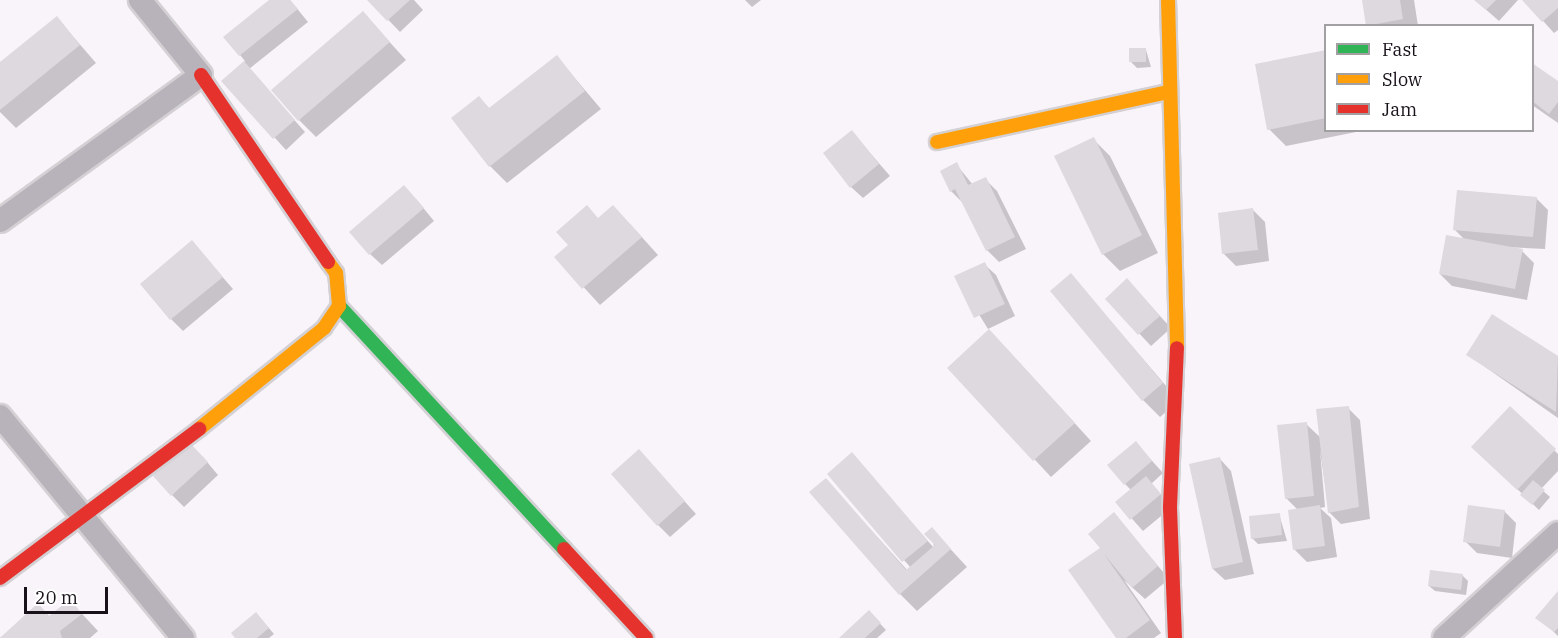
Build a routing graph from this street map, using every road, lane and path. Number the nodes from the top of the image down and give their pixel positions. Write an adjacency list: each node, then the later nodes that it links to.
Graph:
1 (140, 0): 3 (street)
2 (1168, 0): 4 (street)
3 (201, 75): 6 (street); 7 (street)
4 (1168, 92): 5 (street); 14 (street)
5 (937, 142)
6 (0, 221)
7 (339, 306): 9 (street); 13 (street)
8 (0, 416): 9 (street)
9 (81, 520): 11 (street); 12 (street)
10 (1558, 533): 15 (street)
11 (0, 578)
12 (183, 638)
13 (646, 638)
14 (1176, 638)
15 (1444, 638)

